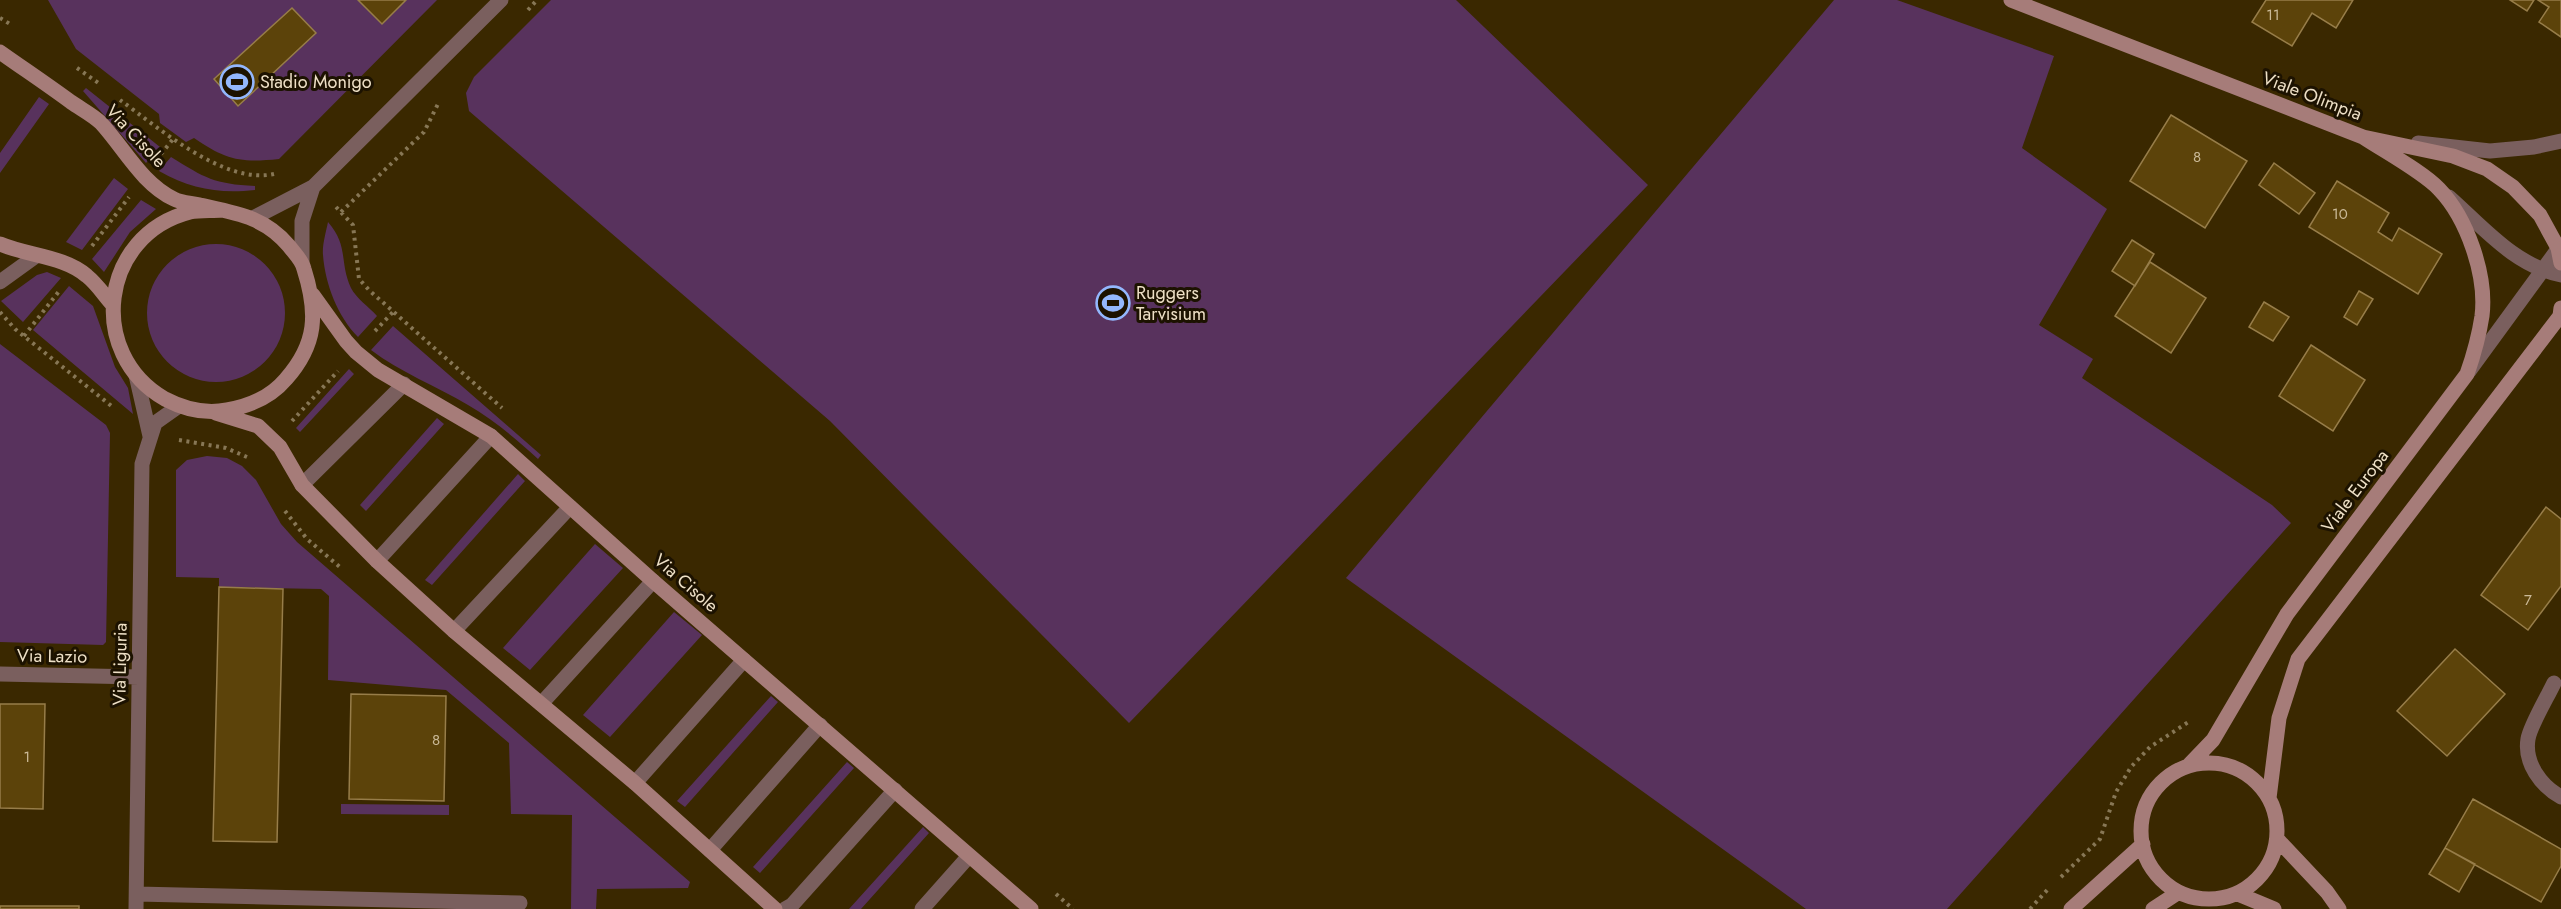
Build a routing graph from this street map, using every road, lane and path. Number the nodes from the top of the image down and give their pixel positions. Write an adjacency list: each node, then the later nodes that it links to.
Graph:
1 (501, 0): 13 (street)
2 (2011, 0): 9 (street, Viale Olimpia)
3 (0, 18): 4 (path)
4 (18, 30)
5 (0, 52): 17 (street, Via Cisole)
6 (73, 66): 7 (path)
7 (109, 91)
8 (118, 98): 12 (path)
9 (2363, 137): 10 (street); 14 (street); 22 (street, Viale Olimpia)
10 (2561, 141)
11 (412, 143): 18 (path)
12 (281, 172)
13 (313, 187): 19 (street); 24 (street)
14 (2438, 188): 25 (street); 37 (street)
15 (133, 192): 21 (path)
16 (331, 202): 18 (path)
17 (222, 210): 19 (street, Via Cisole); 30 (street, Via Cisole)
18 (341, 212): 32 (path)
19 (253, 218): 24 (street, Via Cisole)
20 (0, 244): 23 (street)
21 (87, 252)
22 (2560, 252): 25 (street, Viale Europa)
23 (36, 256): 27 (street); 30 (street)
24 (302, 262): 29 (street, Via Cisole)
25 (2542, 271): 26 (street); 37 (street, Viale Europa)
26 (2561, 275)
27 (0, 282)
28 (66, 283): 34 (path)
29 (313, 295): 39 (street, Via Cisole); 42 (street, Via Cisole)
30 (112, 304): 38 (street, Via Cisole)
31 (0, 312): 34 (path)
32 (393, 312): 35 (path); 43 (path)
33 (2561, 313): 63 (street, Viale Europa)
34 (24, 336): 41 (path)
35 (371, 336)
36 (344, 364): 44 (path)
37 (2467, 374): 59 (street, Viale Europa)
38 (136, 375): 40 (street, Via Cisole); 45 (street, Via Liguria)
39 (404, 384): 46 (street, Via Cisole); 47 (street)
40 (179, 406): 42 (street, Via Cisole); 45 (street, Via Liguria)
41 (116, 410)
42 (214, 412): 47 (street, Via Cisole)
43 (508, 413)
44 (288, 424)
45 (150, 436): 54 (street, Via Liguria)
46 (491, 436): 48 (street, Via Cisole); 49 (street)
47 (302, 485): 49 (street, Via Cisole)
48 (570, 507): 50 (street, Via Cisole); 51 (street)
49 (377, 561): 51 (street, Via Cisole)
50 (653, 581): 52 (street, Via Cisole); 56 (street)
51 (454, 631): 56 (street, Via Cisole)
52 (744, 660): 58 (street, Via Cisole); 60 (street)
53 (0, 674): 54 (street, Via Lazio)
54 (139, 677): 71 (street, Via Liguria)
55 (2554, 683): 62 (street)
56 (541, 704): 60 (street, Via Cisole)
57 (2193, 719): 68 (path)
58 (820, 725): 61 (street, Via Cisole); 66 (street)
59 (2189, 765): 63 (street, Viale Europa); 65 (street, Viale Europa)
60 (635, 783): 66 (street, Via Cisole)
61 (896, 790): 67 (street, Via Cisole); 74 (street)
62 (2561, 797)
63 (2269, 798): 64 (street, Viale Europa)
64 (2277, 840): 70 (street, Viale Europa); 80 (street)
65 (2143, 844): 69 (street, Viale Europa); 77 (street)
66 (710, 850): 73 (street, Via Cisole)
67 (969, 855): 75 (street); 76 (street, Via Cisole)
68 (2077, 862)
69 (2179, 892): 70 (street, Viale Europa); 78 (street)
70 (2238, 894): 79 (street)
71 (137, 901): 72 (street, Via Liguria)
72 (520, 903)
73 (775, 909)
74 (785, 909)
75 (922, 909)
76 (1031, 909)
77 (2071, 909)
78 (2153, 909)
79 (2274, 909)
80 (2339, 909)

